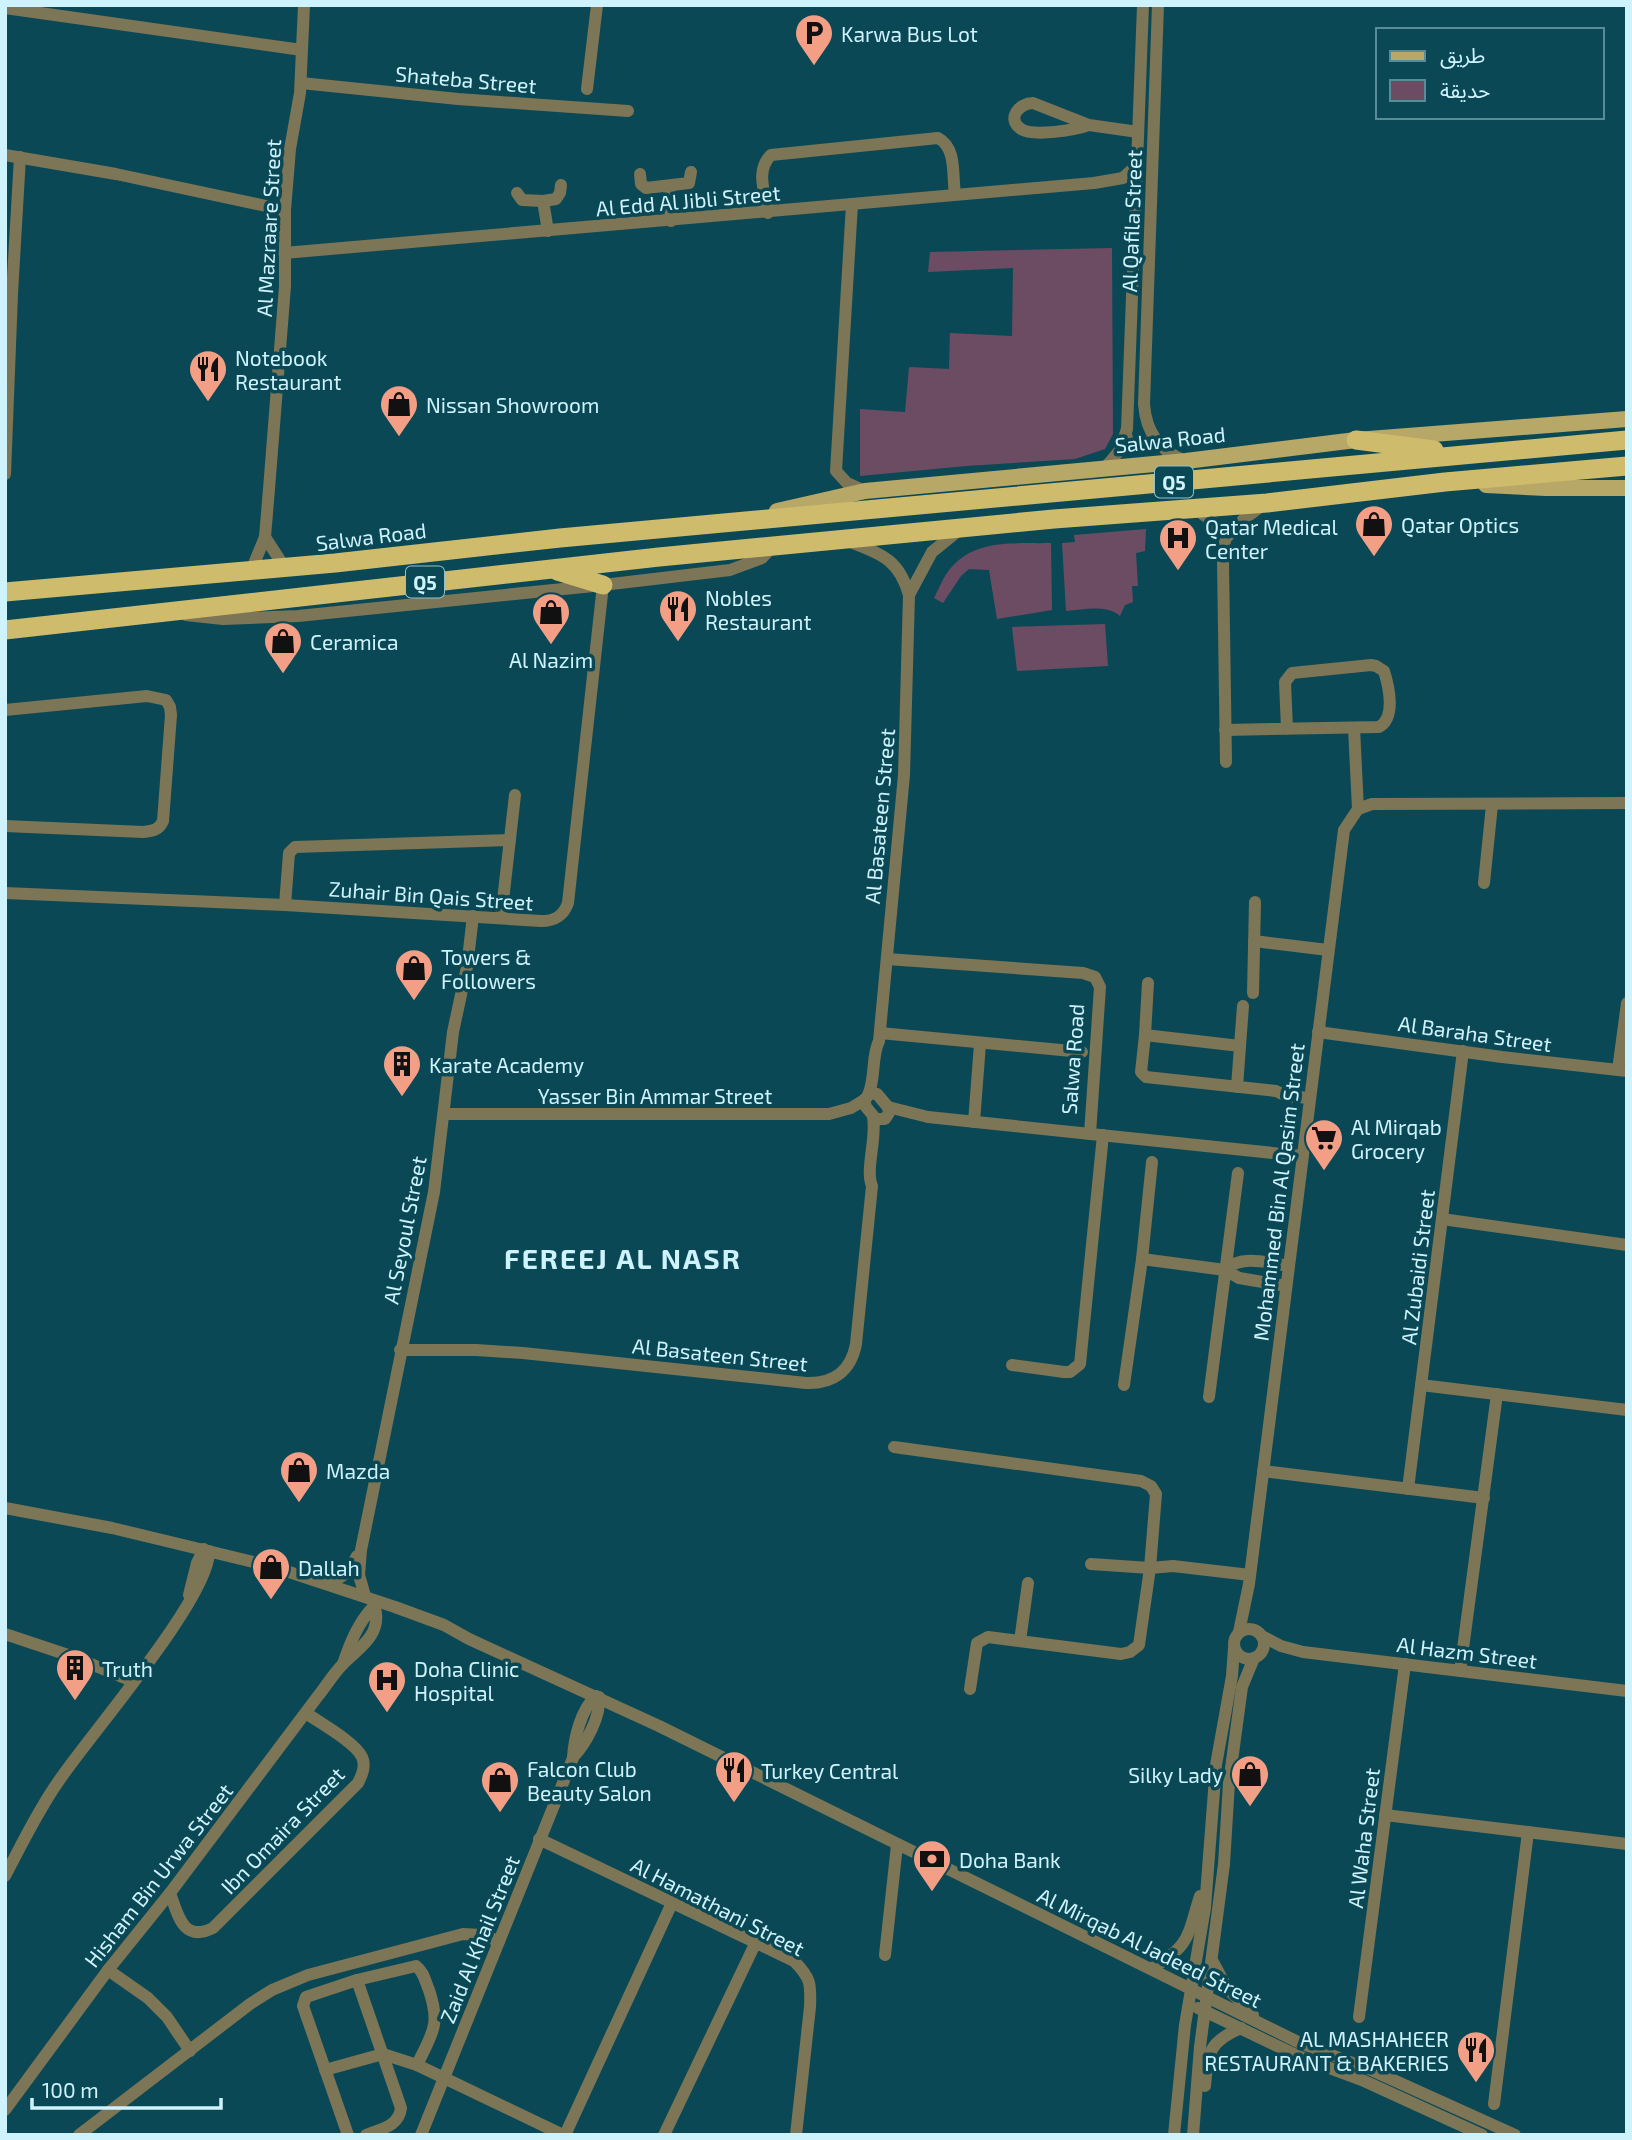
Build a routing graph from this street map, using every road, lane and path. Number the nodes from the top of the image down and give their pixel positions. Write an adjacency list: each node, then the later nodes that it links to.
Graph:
1 (304, 5): 6 (street, Al Mazraare Street)
2 (597, 5): 8 (street)
3 (1143, 5): 11 (street, Al Qafila Street)
4 (1158, 5): 34 (street, Al Qafila Street)
5 (5, 8): 6 (street)
6 (302, 50): 7 (street, Al Mazraare Street)
7 (301, 83): 9 (street, Shateba Street); 25 (street, Al Mazraare Street)
8 (587, 89)
9 (628, 111)
10 (1089, 125): 10 (street); 11 (street)
11 (1138, 132): 14 (street, Al Qafila Street)
12 (5, 155): 13 (street)
13 (20, 156): 25 (street); 30 (street)
14 (1136, 166): 17 (street, Al Edd Al Jibli Street); 22 (street, Al Qafila Street)
15 (691, 172): 19 (street)
16 (640, 174): 19 (street)
17 (1094, 183): 21 (street, Al Edd Al Jibli Street); 22 (street, Al Edd Al Jibli Street)
18 (561, 185): 23 (street)
19 (669, 186): 27 (street)
20 (517, 193): 23 (street)
21 (955, 194): 24 (street, Al Edd Al Jibli Street); 26 (street)
22 (1135, 195): 33 (street, Al Qafila Street)
23 (542, 201): 28 (street)
24 (852, 204): 26 (street, Al Edd Al Jibli Street); 44 (street)
25 (285, 211): 29 (street, Al Mazraare Street)
26 (768, 213): 27 (street, Al Edd Al Jibli Street)
27 (671, 221): 28 (street, Al Edd Al Jibli Street)
28 (548, 231): 29 (street, Al Edd Al Jibli Street)
29 (284, 253): 49 (street, Al Mazraare Street)
30 (8, 294): 32 (street)
31 (1627, 419): 35 (main road, Salwa Road)
32 (6, 431): 41 (street)
33 (1126, 435): 34 (street); 40 (street, Al Qafila Street)
34 (1153, 437): 38 (street)
35 (1356, 440): 37 (highway); 38 (main road, Salwa Road / Q5)
36 (1627, 440): 37 (highway, Salwa Road / Q5)
37 (1470, 454): 47 (highway, Salwa Road / Q5)
38 (1186, 461): 40 (main road, Salwa Road / Q5)
39 (1627, 466): 42 (highway, Q5)
40 (1104, 469): 44 (main road, Salwa Road / Q5)
41 (5, 474)
42 (1445, 482): 43 (main road); 45 (highway, Q5)
43 (1627, 488)
44 (865, 491): 47 (main road, Salwa Road / Q5)
45 (1267, 503): 46 (highway, Q5); 50 (street)
46 (1191, 507): 48 (highway, Q5); 50 (street)
47 (721, 523): 53 (highway, Salwa Road / Q5)
48 (962, 528): 51 (highway, Q5); 60 (street, Al Basateen Street)
49 (265, 537): 53 (street); 55 (street, Al Mazraare Street)
50 (1225, 539): 66 (street)
51 (846, 540): 52 (highway, Q5); 60 (street, Al Basateen Street)
52 (772, 547): 54 (highway, Q5); 57 (street)
53 (285, 568): 55 (highway, Salwa Road / Q5)
54 (549, 568): 57 (highway); 61 (highway, Q5)
55 (251, 571): 58 (highway, Salwa Road / Q5)
56 (5, 582): 58 (street, Salwa Road)
57 (603, 585): 61 (street); 79 (street, Zuhair Bin Qais Street)
58 (27, 590): 59 (highway, Salwa Road / Q5)
59 (5, 592)
60 (909, 595): 82 (street, Al Basateen Street)
61 (169, 610): 62 (highway, Q5)
62 (5, 629)
63 (5, 710): 72 (street)
64 (1354, 728): 65 (street); 65 (street); 71 (street)
65 (1287, 729): 66 (street)
66 (1225, 730): 67 (street)
67 (1226, 762)
68 (515, 795): 73 (street)
69 (1627, 803): 70 (street)
70 (1492, 805): 71 (street); 74 (street)
71 (1358, 809): 81 (street, Mohammed Bin Al Qasim Street)
72 (5, 826)
73 (510, 840): 77 (street); 79 (street)
74 (1484, 883)
75 (5, 893): 77 (street, Zuhair Bin Qais Street)
76 (1255, 902): 80 (street)
77 (285, 905): 78 (street, Zuhair Bin Qais Street)
78 (473, 916): 79 (street, Zuhair Bin Qais Street); 99 (street, Al Seyoul Street)
79 (501, 918)
80 (1254, 941): 81 (street); 84 (street)
81 (1328, 950): 87 (street, Mohammed Bin Al Qasim Street)
82 (887, 960): 89 (street, Al Basateen Street); 101 (street, Salwa Road)
83 (1148, 983): 88 (street)
84 (1253, 993)
85 (1243, 1006): 91 (street)
86 (1626, 1010): 94 (street)
87 (1318, 1032): 92 (street, Al Baraha Street); 96 (street, Mohammed Bin Al Qasim Street)
88 (1145, 1035): 91 (street); 95 (street)
89 (879, 1037): 90 (street); 97 (street, Al Basateen Street); 98 (street, Al Basateen Street)
90 (980, 1044): 93 (street); 100 (street)
91 (1240, 1046): 95 (street)
92 (1463, 1051): 94 (street, Al Baraha Street); 105 (street, Al Zubaidi Street)
93 (1082, 1052)
94 (1623, 1071)
95 (1237, 1087): 96 (street)
96 (1310, 1095): 102 (street, Mohammed Bin Al Qasim Street)
97 (866, 1098): 98 (street); 98 (street); 99 (street, Yasser Bin Ammar Street)
98 (884, 1113): 100 (street); 111 (street, Al Basateen Street)
99 (444, 1114): 111 (street, Al Seyoul Street)
100 (974, 1122): 101 (street)
101 (1097, 1135): 102 (street); 112 (street, Salwa Road)
102 (1302, 1156): 108 (street, Mohammed Bin Al Qasim Street)
103 (1152, 1162): 107 (street)
104 (1238, 1173): 109 (street)
105 (1442, 1219): 106 (street); 114 (street, Al Zubaidi Street)
106 (1627, 1245)
107 (1142, 1259): 109 (street); 113 (street)
108 (1288, 1266): 109 (street); 110 (street, Mohammed Bin Al Qasim Street)
109 (1225, 1270): 110 (street); 116 (street)
110 (1286, 1286): 119 (street, Mohammed Bin Al Qasim Street)
111 (400, 1350): 124 (street, Al Seyoul Street)
112 (1012, 1365)
113 (1124, 1385)
114 (1421, 1385): 115 (street); 120 (street, Al Zubaidi Street)
115 (1497, 1394): 117 (street); 121 (street)
116 (1209, 1397)
117 (1627, 1410)
118 (894, 1447): 127 (street)
119 (1263, 1471): 120 (street); 128 (street, Mohammed Bin Al Qasim Street)
120 (1408, 1489): 121 (street)
121 (1484, 1498): 140 (street)
122 (5, 1507): 123 (street, Al Mirqab Al Jadeed Street)
123 (207, 1550): 125 (street, Al Mirqab Al Jadeed Street); 141 (street)
124 (360, 1550): 130 (street, Al Seyoul Street); 131 (street, Al Seyoul Street)
125 (254, 1563): 130 (street, Al Mirqab Al Jadeed Street); 131 (street, Al Mirqab Al Jadeed Street)
126 (1091, 1564): 127 (street)
127 (1150, 1568): 128 (street); 135 (street)
128 (1250, 1581): 132 (street, Mohammed Bin Al Qasim Street); 133 (street, Mohammed Bin Al Qasim Street)
129 (1028, 1583): 135 (street)
130 (330, 1584): 131 (street, Al Mirqab Al Jadeed Street)
131 (371, 1604): 144 (street, Al Mirqab Al Jadeed Street); 145 (street, Hisham Bin Urwa Street)
132 (1239, 1632): 133 (street); 136 (street)
133 (1260, 1634): 137 (street, Al Hazm Street); 138 (street)
134 (6, 1636): 141 (street)
135 (1020, 1641): 142 (street)
136 (1234, 1648): 138 (street); 152 (street)
137 (1303, 1652): 138 (street, Al Hazm Street); 139 (street, Al Hazm Street)
138 (1256, 1657): 158 (street)
139 (1405, 1664): 140 (street, Al Hazm Street); 146 (street, Al Waha Street)
140 (1460, 1671): 143 (street, Al Hazm Street)
141 (132, 1681): 151 (street)
142 (970, 1689)
143 (1627, 1692)
144 (597, 1697): 148 (street, Zaid Al Khail Street); 150 (street, Al Mirqab Al Jadeed Street)
145 (306, 1713): 153 (street, Hisham Bin Urwa Street); 153 (street, Ibn Omaira Street)
146 (1385, 1815): 147 (street); 166 (street, Al Waha Street)
147 (1528, 1832): 149 (street); 174 (street)
148 (539, 1839): 154 (street, Al Hamathani Street); 155 (street, Zaid Al Khail Street)
149 (1627, 1843)
150 (897, 1845): 157 (street); 159 (street, Al Mirqab Al Jadeed Street)
151 (5, 1876)
152 (1208, 1884): 159 (street); 162 (street)
153 (170, 1893): 160 (street, Hisham Bin Urwa Street)
154 (672, 1903): 156 (street, Al Hamathani Street); 181 (street)
155 (499, 1941): 169 (street); 173 (street, Zaid Al Khail Street)
156 (756, 1942): 182 (street); 183 (street, Al Hamathani Street)
157 (885, 1955)
158 (1212, 1960): 163 (street); 167 (street)
159 (1151, 1969): 162 (street, Al Mirqab Al Jadeed Street)
160 (108, 1970): 169 (street); 175 (street, Hisham Bin Urwa Street)
161 (357, 1980): 170 (street); 171 (street); 172 (street)
162 (1191, 1989): 163 (street, Al Mirqab Al Jadeed Street); 164 (street)
163 (1206, 1996): 165 (street); 167 (street, Al Mirqab Al Jadeed Street)
164 (1188, 2004): 165 (street, Al Mirqab Al Jadeed Street); 184 (street)
165 (1204, 2011): 168 (street, Al Mirqab Al Jadeed Street); 176 (street)
166 (1359, 2017)
167 (1264, 2025): 187 (street, Al Mirqab Al Jadeed Street)
168 (1241, 2028): 176 (street); 186 (street, Al Mirqab Al Jadeed Street)
169 (190, 2051): 177 (street)
170 (383, 2054): 171 (street); 172 (street); 179 (street)
171 (416, 2065): 173 (street)
172 (325, 2070): 178 (street)
173 (443, 2079): 180 (street, Zaid Al Khail Street); 181 (street)
174 (1494, 2104)
175 (5, 2110)
176 (1194, 2119): 185 (street)
177 (79, 2135)
178 (348, 2135)
179 (366, 2135)
180 (421, 2135)
181 (564, 2135)
182 (664, 2135)
183 (796, 2135)
184 (1174, 2135)
185 (1193, 2135)
186 (1482, 2135)
187 (1515, 2135)

